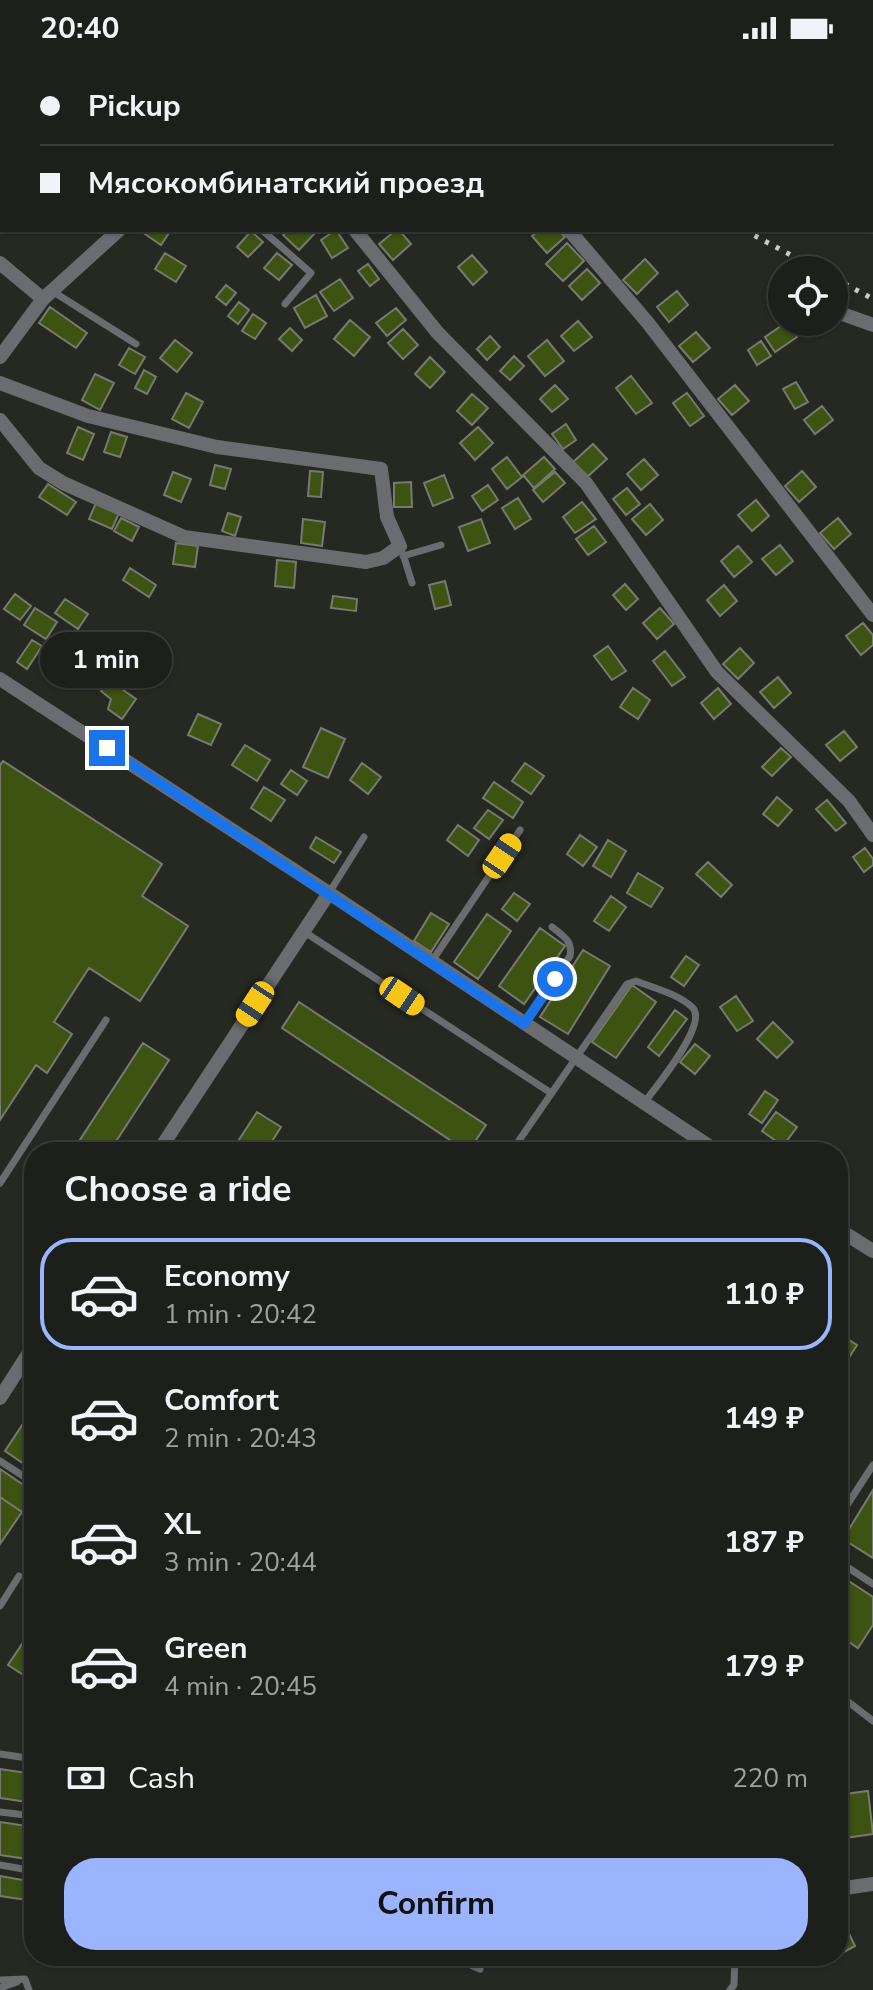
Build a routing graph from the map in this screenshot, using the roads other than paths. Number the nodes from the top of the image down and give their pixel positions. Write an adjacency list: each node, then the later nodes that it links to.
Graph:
1 (117, 232): 6 (street)
2 (264, 232): 7 (lane)
3 (357, 232): 20 (street)
4 (571, 232): 17 (street)
5 (0, 263): 6 (street)
6 (48, 295): 10 (lane); 11 (street)
7 (285, 304)
8 (848, 316): 9 (street)
9 (873, 325)
10 (136, 344)
11 (0, 357)
12 (0, 383): 15 (street)
13 (0, 420): 15 (street)
14 (441, 545): 15 (lane)
15 (402, 551): 16 (lane)
16 (412, 583)
17 (873, 615)
18 (0, 679): 22 (street)
19 (520, 830): 25 (lane)
20 (873, 835)
21 (364, 837): 22 (lane)
22 (329, 893): 24 (street); 25 (street)
23 (552, 927): 27 (lane)
24 (303, 931): 29 (lane); 32 (street)
25 (431, 962): 27 (street)
26 (106, 1020): 31 (lane)
27 (524, 1024): 28 (street)
28 (575, 1058): 29 (lane); 30 (street); 30 (lane)
29 (551, 1093): 33 (lane)
30 (644, 1103): 34 (street)
31 (27, 1142)
32 (165, 1142)
33 (518, 1142)
34 (703, 1142)
35 (24, 1146): 36 (lane)
36 (0, 1183)
37 (848, 1236): 38 (street)
38 (873, 1251)
39 (24, 1361): 40 (street)
40 (0, 1398)
41 (0, 1461): 43 (lane)
42 (873, 1465): 44 (lane)
43 (24, 1477)
44 (848, 1504)
45 (848, 1568): 47 (lane)
46 (19, 1576): 48 (lane)
47 (873, 1584)
48 (0, 1606)
49 (848, 1702): 50 (lane)
50 (873, 1721)
51 (0, 1754): 52 (lane)
52 (24, 1758)
53 (0, 1812): 54 (lane)
54 (24, 1815)
55 (0, 1865): 56 (lane)
56 (24, 1869)
57 (873, 1884): 58 (street)
58 (848, 1888)
59 (473, 1966): 61 (lane)
60 (735, 1966): 66 (lane)
61 (480, 1969)
62 (25, 1979): 63 (lane); 64 (lane); 65 (lane)
63 (0, 1980)
64 (0, 1988)
65 (29, 1990)
66 (730, 1990)

